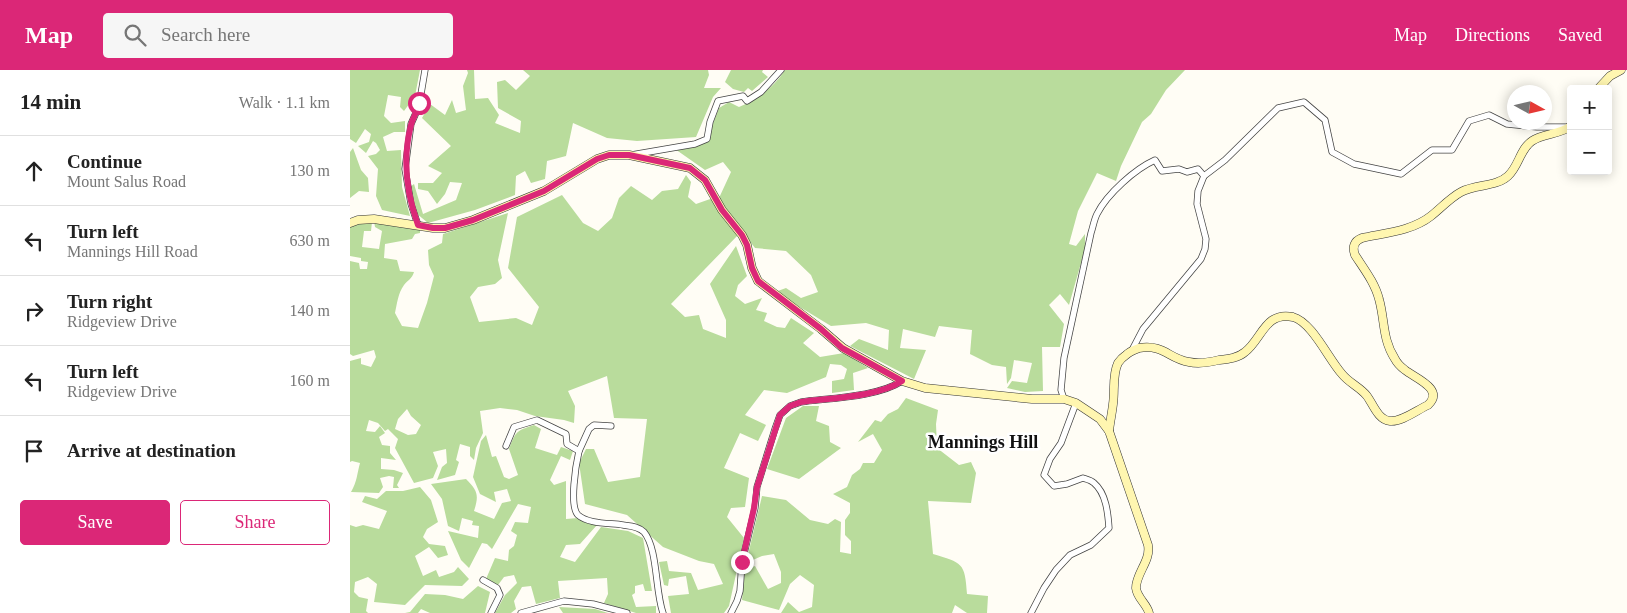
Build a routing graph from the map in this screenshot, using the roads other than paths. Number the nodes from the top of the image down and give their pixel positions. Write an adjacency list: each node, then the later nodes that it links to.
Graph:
1 (425, 70): 10 (street)
2 (781, 70): 7 (street)
3 (1620, 70): 4 (main road)
4 (1602, 85)
5 (1567, 128): 8 (street)
6 (1567, 129): 11 (main road)
7 (629, 155): 10 (main road); 12 (main road)
8 (1204, 176): 11 (street); 13 (street)
9 (350, 223): 10 (main road)
10 (418, 225)
11 (1132, 350): 16 (main road)
12 (902, 381): 13 (main road); 24 (street)
13 (1064, 399): 14 (main road)
14 (1076, 403): 16 (main road); 25 (street)
15 (611, 426): 18 (street)
16 (1109, 430): 26 (main road)
17 (506, 446): 18 (street)
18 (579, 451): 23 (street)
19 (483, 580): 20 (street)
20 (491, 613)
21 (521, 613): 22 (street)
22 (627, 613)
23 (663, 613)
24 (731, 613)
25 (1031, 613)
26 (1149, 613)

